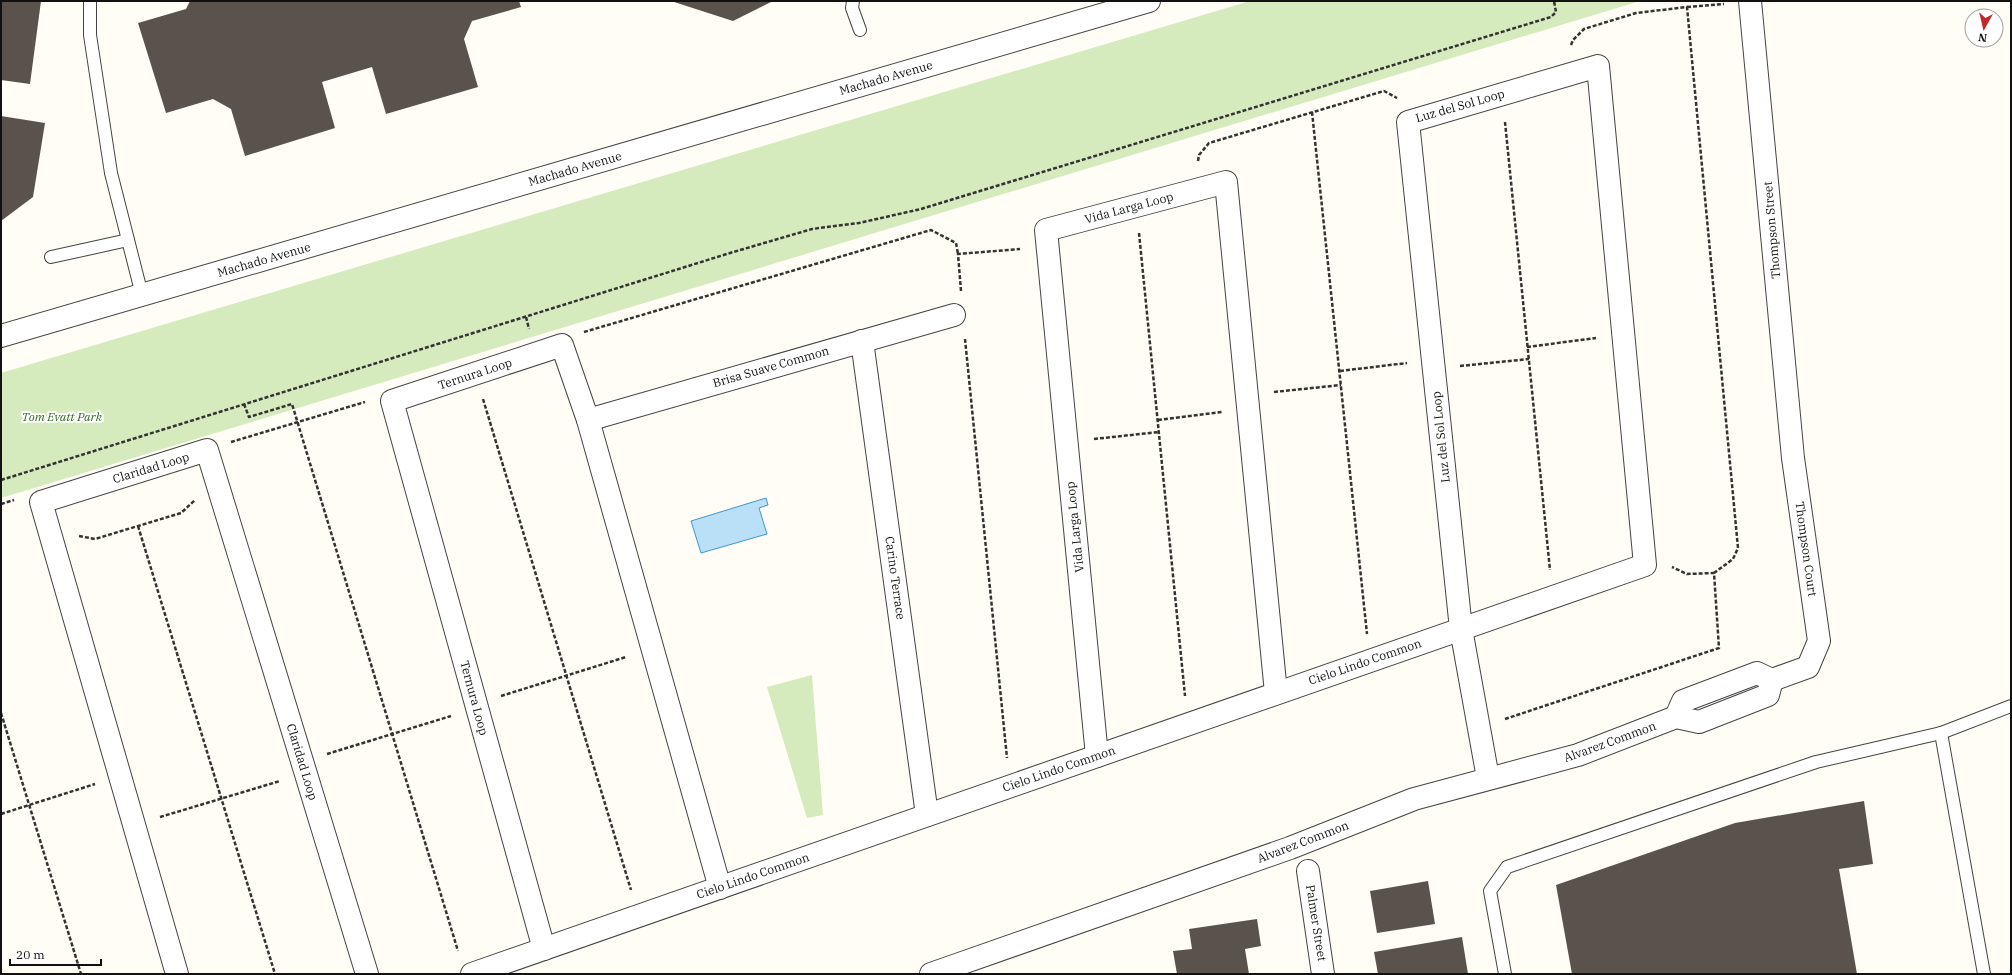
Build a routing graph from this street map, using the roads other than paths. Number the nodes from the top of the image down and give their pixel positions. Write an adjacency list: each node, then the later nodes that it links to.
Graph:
1 (90, 1): 6 (lane)
2 (853, 1): 5 (lane)
3 (1150, 1): 8 (street, Machado Avenue)
4 (1740, 2): 13 (street, Thompson Street)
5 (860, 30)
6 (128, 240): 7 (lane); 8 (lane)
7 (51, 257)
8 (142, 295): 10 (street, Machado Avenue)
9 (958, 307): 11 (street, Brisa Suave Common)
10 (1, 336)
11 (862, 341): 12 (street, Brisa Suave Common); 22 (street, Carino Terrace)
12 (588, 420): 24 (street); 25 (street, Ternura Loop)
13 (1793, 458): 16 (street, Thompson Court)
14 (1645, 560): 15 (street, Cielo Lindo Common); 15 (street, Luz del Sol Loop)
15 (1461, 629): 17 (street, Cielo Lindo Common); 21 (street, Luz del Sol Loop)
16 (1772, 680): 21 (street, Alvarez Common)
17 (1276, 693): 20 (street, Cielo Lindo Common); 20 (street, Vida Larga Loop)
18 (2011, 706): 19 (lane)
19 (1942, 733): 31 (lane); 32 (lane)
20 (1097, 756): 22 (street, Cielo Lindo Common)
21 (1488, 778): 29 (street, Alvarez Common)
22 (927, 815): 24 (street, Cielo Lindo Common)
23 (1308, 871): 30 (street, Palmer Street)
24 (720, 888): 25 (street, Cielo Lindo Common)
25 (544, 949): 28 (street, Cielo Lindo Common)
26 (178, 974): 27 (street, Claridad Loop)
27 (367, 974)
28 (472, 974)
29 (931, 974)
30 (1323, 974)
31 (1505, 974)
32 (1984, 974)

